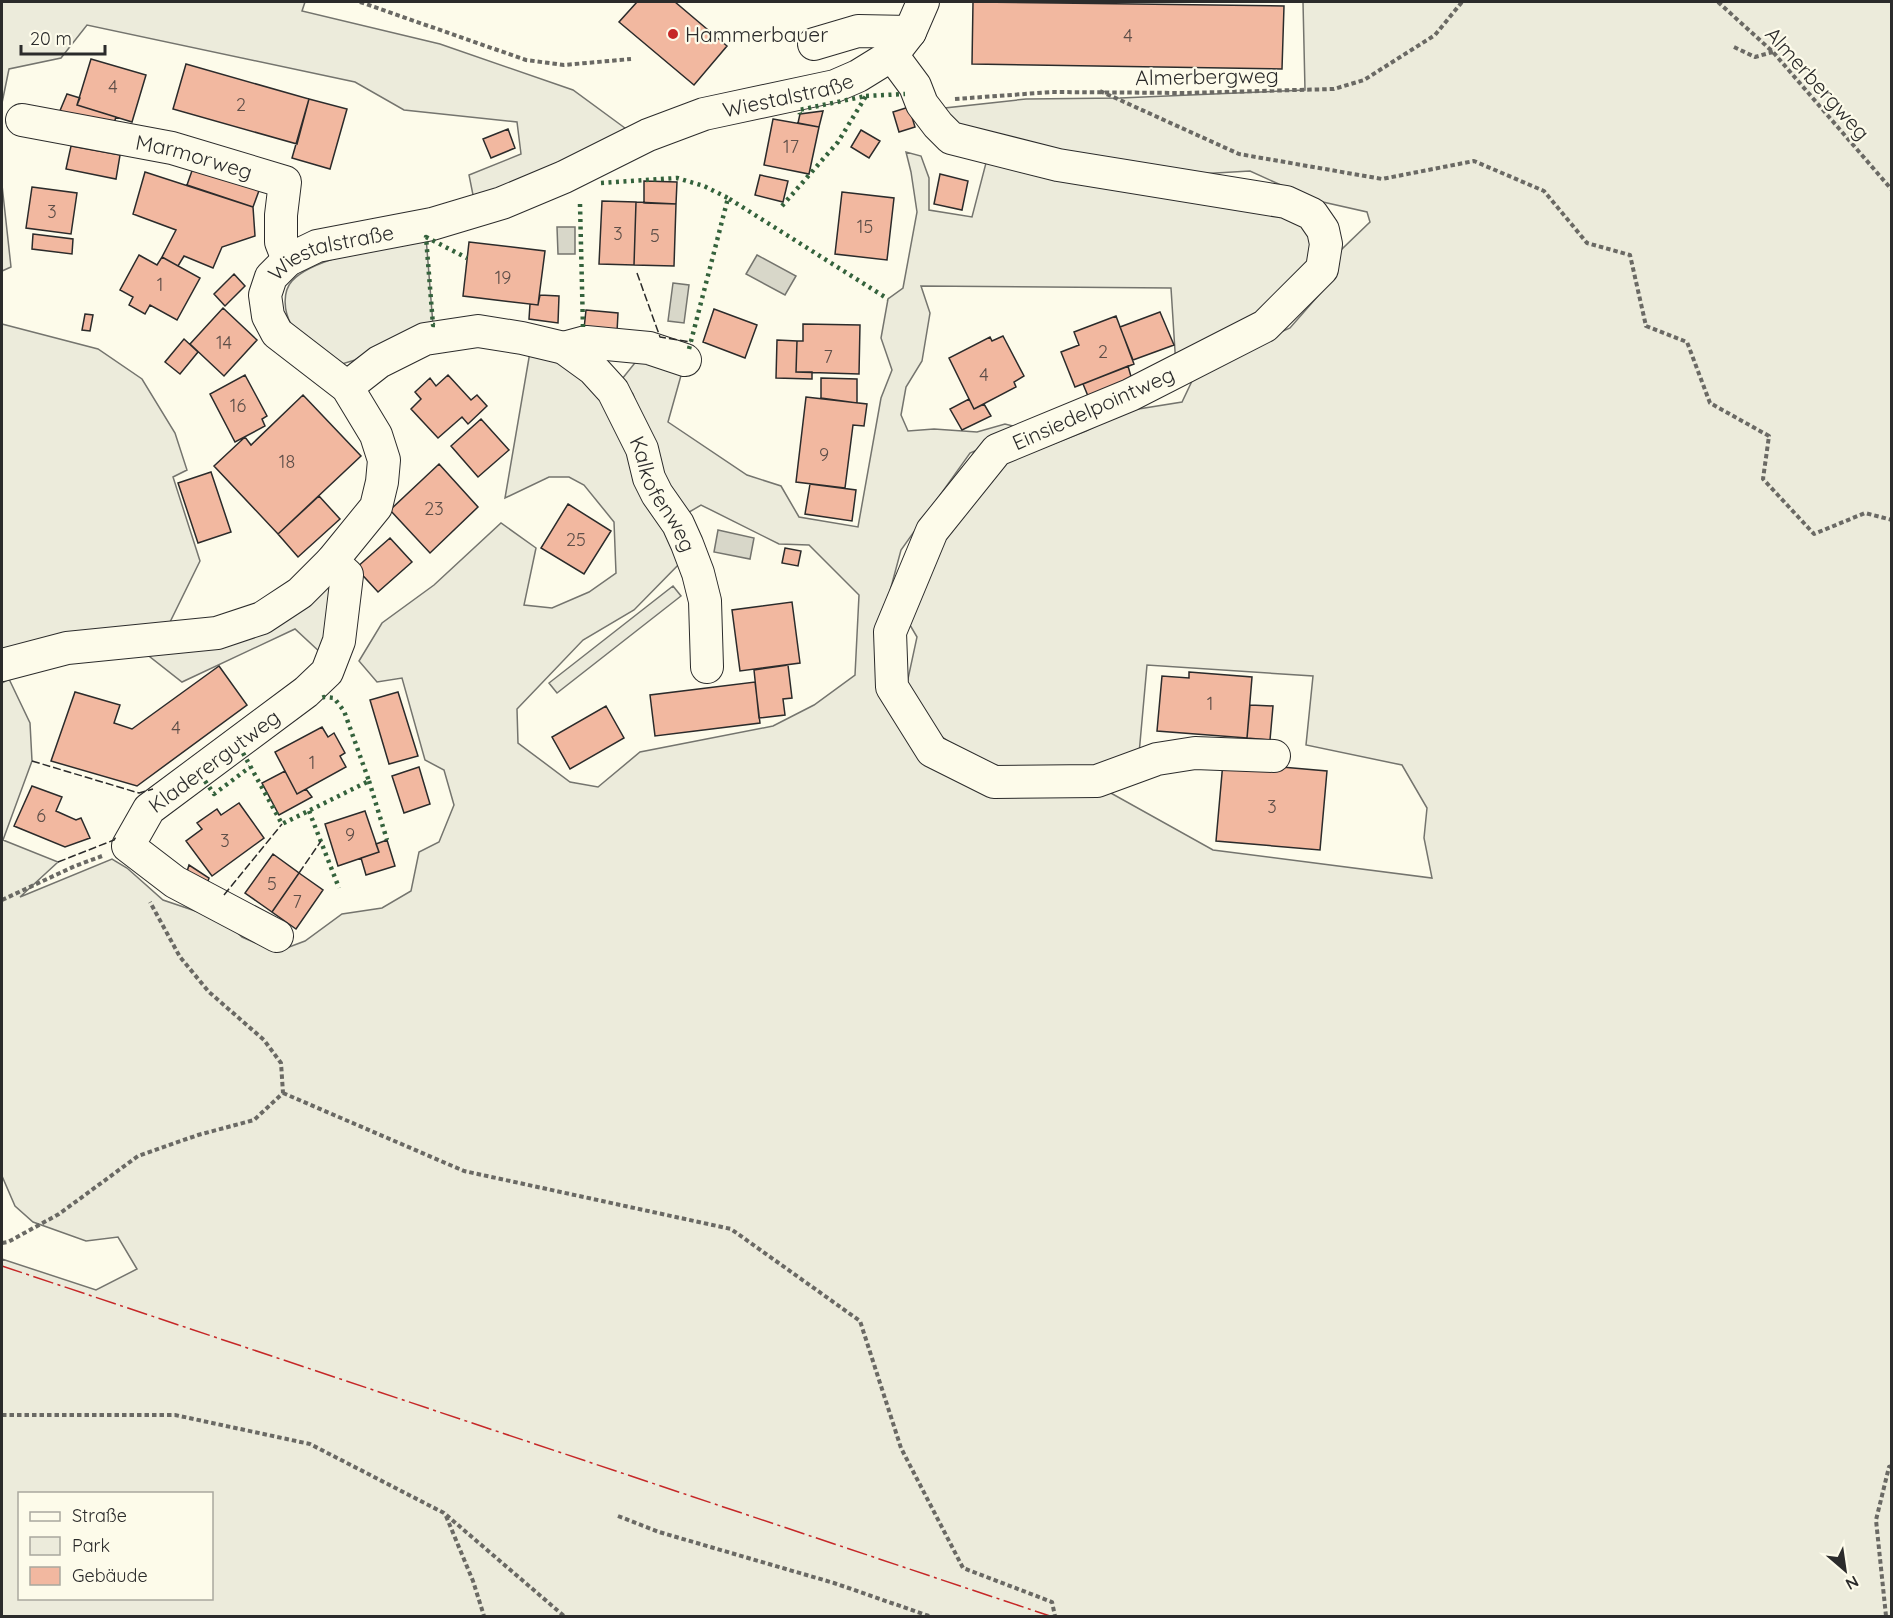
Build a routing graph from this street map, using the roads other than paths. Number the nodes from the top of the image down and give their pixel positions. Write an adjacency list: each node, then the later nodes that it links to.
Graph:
1 (923, 2): 2 (street)
2 (901, 43): 3 (street, Wiestalstraße); 3 (street); 12 (street, Einsiedelpointweg)
3 (835, 86): 5 (street, Wiestalstraße)
4 (22, 120): 5 (street, Marmorweg)
5 (288, 260): 8 (street, Wiestalstraße)
6 (564, 348): 7 (street, Kalkofenweg); 8 (street, Kalkofenweg); 11 (street, Kalkofenweg)
7 (685, 360)
8 (347, 387): 9 (street, Wiestalstraße)
9 (332, 561): 10 (street, Wiestalstraße); 13 (street, Kladerergutweg)
10 (2, 665)
11 (707, 667)
12 (1274, 756)
13 (277, 936)

